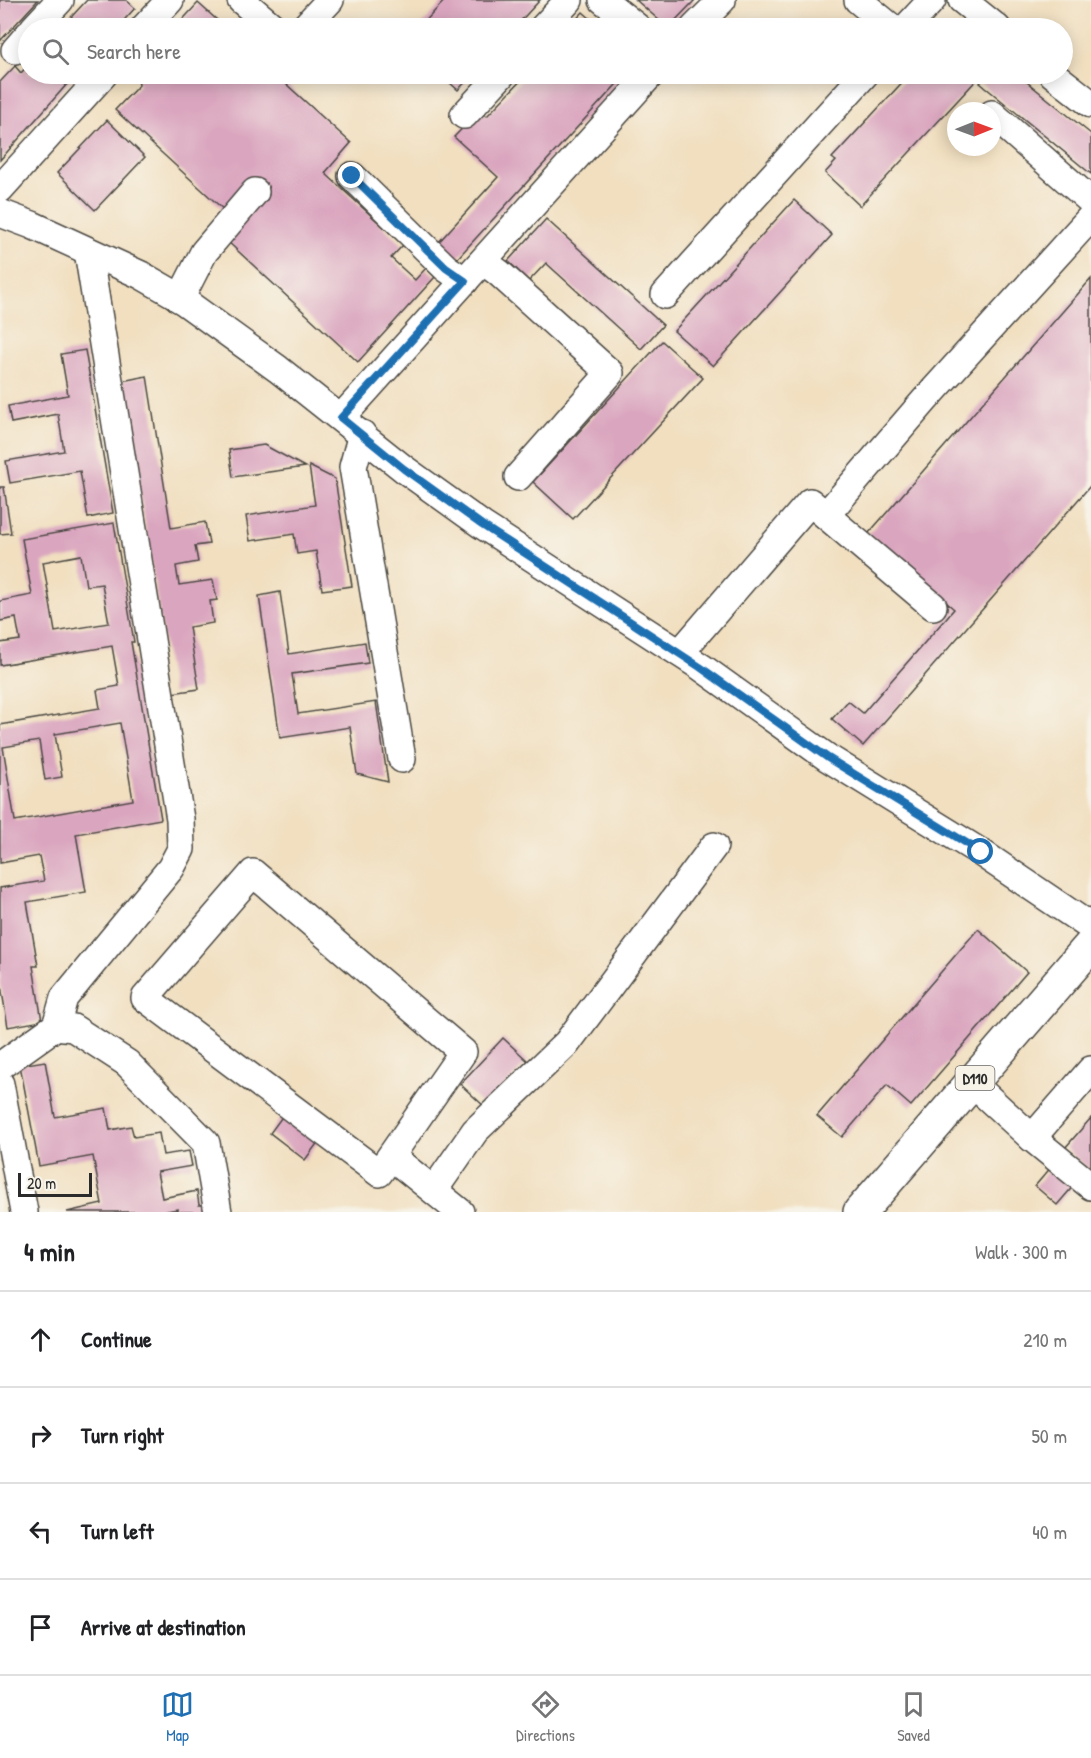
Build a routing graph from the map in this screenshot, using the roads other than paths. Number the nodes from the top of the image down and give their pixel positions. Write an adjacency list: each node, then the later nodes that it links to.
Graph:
1 (60, 0): 10 (street)
2 (242, 0): 11 (street)
3 (330, 0): 12 (street)
4 (569, 0): 13 (street)
5 (603, 0): 14 (street)
6 (722, 0): 15 (street)
7 (858, 0): 16 (street)
8 (932, 0): 17 (street)
9 (962, 0): 18 (street)
10 (43, 18)
11 (263, 18)
12 (313, 18)
13 (552, 18)
14 (626, 18)
15 (704, 18)
16 (880, 18)
17 (915, 18)
18 (984, 18)
19 (95, 84): 28 (street)
20 (493, 84): 25 (street)
21 (642, 84): 34 (street)
22 (856, 84): 36 (street)
23 (1066, 84): 24 (street)
24 (1091, 104)
25 (464, 115)
26 (1001, 122): 30 (street)
27 (352, 176): 35 (street)
28 (0, 189)
29 (255, 192): 37 (street)
30 (1091, 201)
31 (0, 213): 33 (street)
32 (1091, 217): 40 (street)
33 (88, 251): 37 (street); 47 (street)
34 (483, 261): 35 (street); 39 (street)
35 (465, 281): 38 (street)
36 (665, 295)
37 (180, 299): 38 (street)
38 (352, 426): 42 (street); 43 (street)
39 (518, 477)
40 (826, 515): 41 (street); 42 (street)
41 (933, 606)
42 (680, 653): 45 (street)
43 (402, 759)
44 (714, 846): 55 (street)
45 (1091, 927)
46 (1091, 945): 50 (main road, D110)
47 (56, 1026): 48 (street); 57 (street)
48 (0, 1066)
49 (1091, 1070): 52 (street)
50 (972, 1083): 52 (street); 59 (main road, D110)
51 (0, 1084): 56 (street)
52 (1032, 1138): 54 (street)
53 (392, 1157): 53 (street); 55 (street)
54 (1091, 1186)
55 (434, 1190): 58 (street)
56 (24, 1212)
57 (218, 1212)
58 (460, 1212)
59 (860, 1212)

